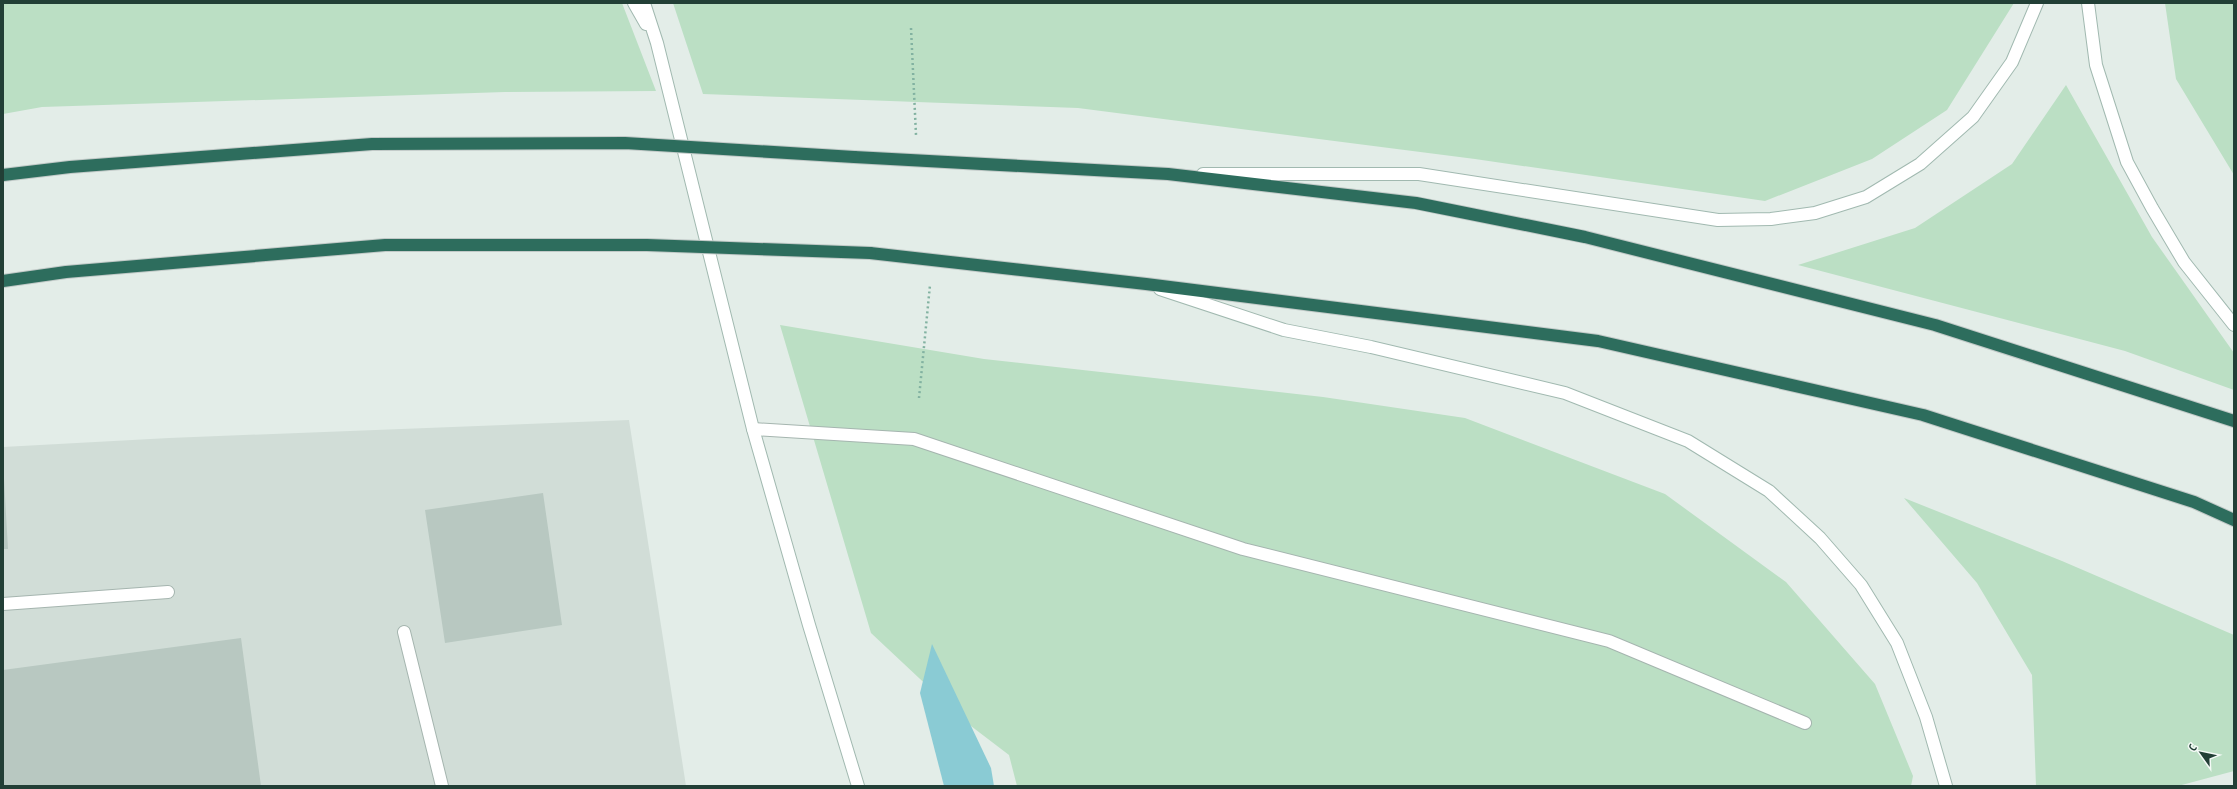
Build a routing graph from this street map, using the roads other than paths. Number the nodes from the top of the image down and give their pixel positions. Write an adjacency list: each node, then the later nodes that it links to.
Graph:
1 (634, 3): 5 (main road)
2 (2037, 3): 6 (main road)
3 (2088, 3): 10 (main road)
4 (647, 7): 5 (main road)
5 (657, 44): 12 (main road)
6 (1168, 174): 7 (highway, bridge); 11 (highway)
7 (3, 175)
8 (3, 281): 9 (highway, bridge)
9 (1146, 284): 13 (highway); 20 (main road)
10 (2234, 325)
11 (2234, 420)
12 (753, 429): 17 (main road); 19 (main road)
13 (2234, 520)
14 (168, 592): 15 (main road)
15 (3, 604)
16 (404, 632): 18 (main road)
17 (1805, 723)
18 (442, 786)
19 (858, 786)
20 (1946, 786)

